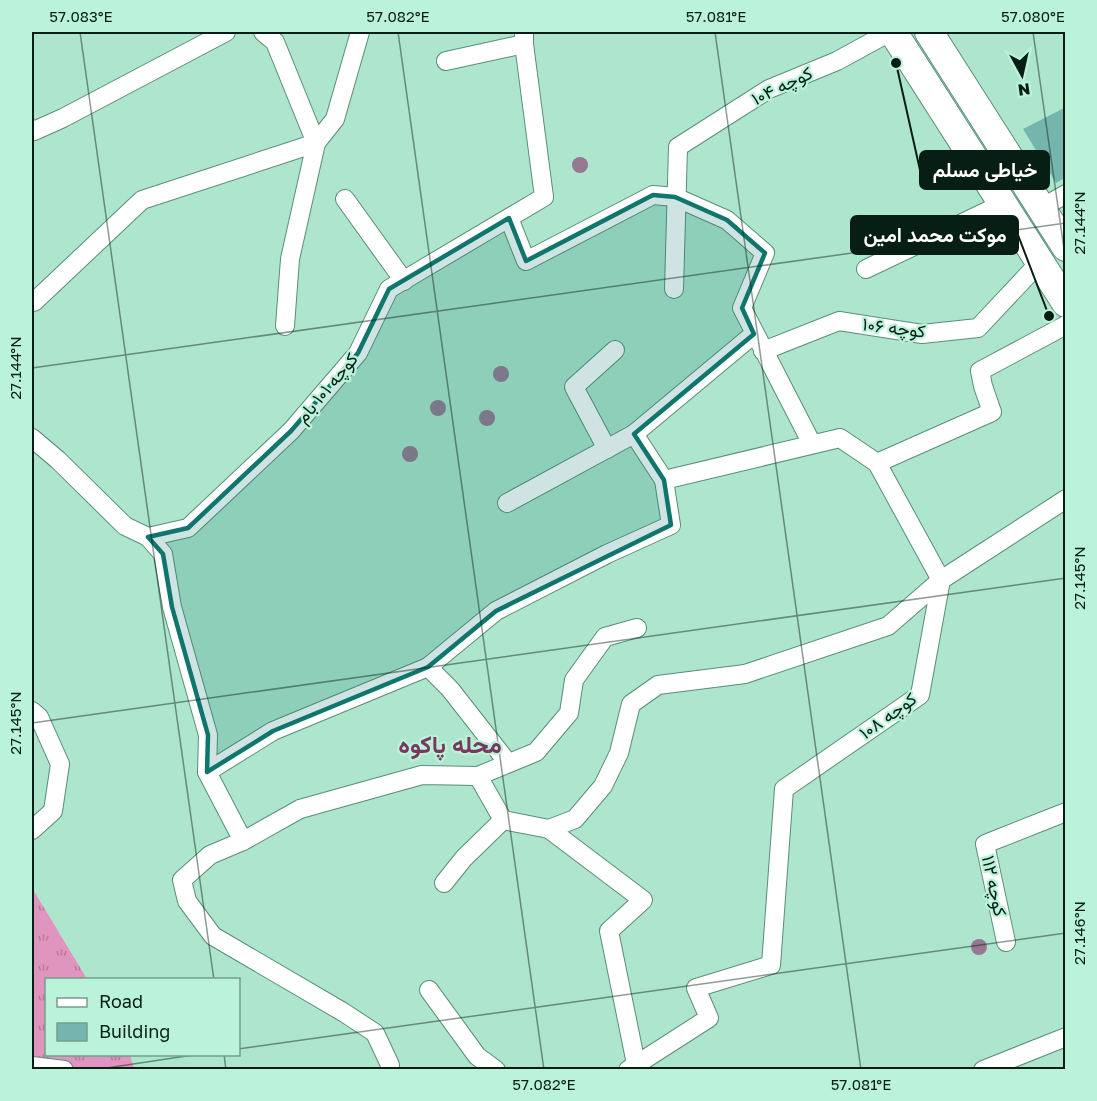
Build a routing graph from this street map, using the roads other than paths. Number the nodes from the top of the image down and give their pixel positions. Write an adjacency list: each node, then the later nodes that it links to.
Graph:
1 (226, 32): 8 (street)
2 (263, 32): 9 (street)
3 (360, 32): 9 (street)
4 (892, 32): 10 (street, کوچه ۱۰۴); 13 (main road)
5 (929, 32): 12 (main road)
6 (524, 38): 7 (street); 14 (street, کوچه ۱۰۱ بام)
7 (446, 61)
8 (32, 129)
9 (316, 143): 20 (street); 23 (street)
10 (675, 197): 14 (street); 19 (street); 24 (street)
11 (345, 199): 18 (street)
12 (1053, 201): 15 (main road)
13 (1002, 204): 16 (main road); 17 (street)
14 (508, 218): 18 (street, کوچه ۱۰۱ بام)
15 (1065, 247)
16 (1040, 263): 21 (main road); 26 (street, کوچه ۱۰۶)
17 (866, 268)
18 (404, 280): 35 (street, کوچه ۱۰۱ بام)
19 (674, 289)
20 (34, 302)
21 (1065, 303)
22 (1065, 325): 31 (street)
23 (285, 326)
24 (754, 334): 26 (street); 27 (street)
25 (615, 350): 30 (street)
26 (763, 351): 29 (street)
27 (634, 434): 30 (street); 32 (street)
28 (32, 438): 35 (street)
29 (812, 444): 31 (street); 32 (street)
30 (607, 449): 34 (street)
31 (877, 463): 36 (street)
32 (664, 480): 38 (street)
33 (1065, 499): 36 (street)
34 (507, 503)
35 (148, 537): 41 (street)
36 (941, 580): 45 (street); 53 (street, کوچه ۱۰۸)
37 (637, 628): 40 (street)
38 (428, 666): 40 (street); 41 (street)
39 (32, 711): 46 (street)
40 (508, 763): 42 (street)
41 (207, 772): 47 (street)
42 (478, 776): 44 (street); 47 (street)
43 (1065, 812): 49 (street, کوچه ۱۱۲)
44 (503, 820): 45 (street); 48 (street)
45 (549, 829): 53 (street)
46 (32, 830)
47 (243, 841): 55 (street)
48 (444, 883)
49 (1006, 942)
50 (429, 990): 56 (street)
51 (1065, 1037): 57 (street)
52 (32, 1066): 54 (street)
53 (632, 1067)
54 (64, 1070)
55 (390, 1070)
56 (496, 1070)
57 (983, 1070)

